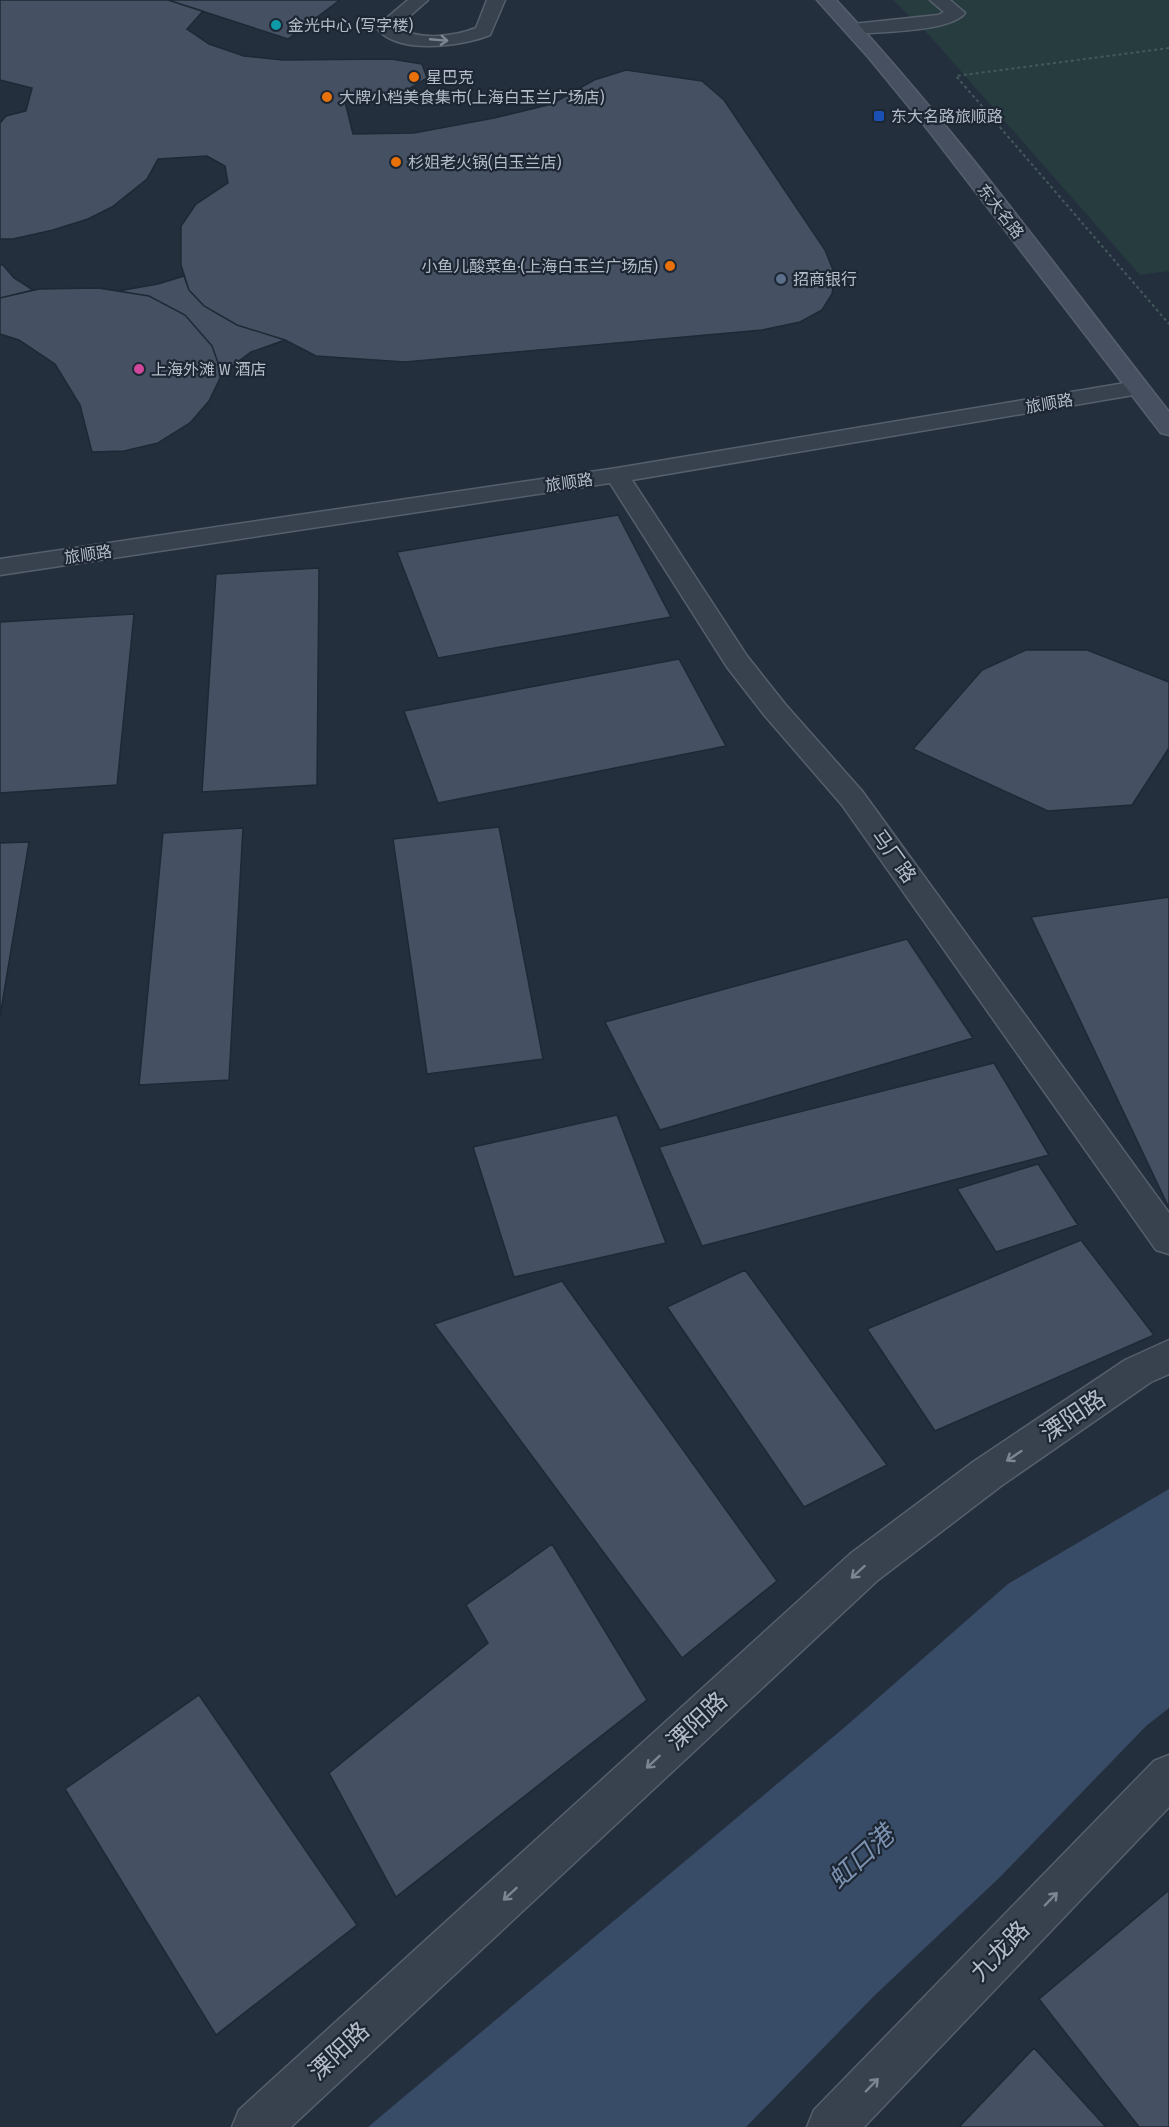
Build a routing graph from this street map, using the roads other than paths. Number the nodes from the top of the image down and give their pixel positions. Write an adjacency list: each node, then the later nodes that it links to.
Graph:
1 (419, 0): 2 (street, one-way to 2)
2 (496, 0)
3 (826, 0): 5 (main road, 东大名路)
4 (939, 0): 5 (street)
5 (853, 30): 6 (main road, 东大名路)
6 (1137, 388): 7 (main road, 东大名路); 8 (street, 旅顺路)
7 (1169, 428)
8 (617, 475): 9 (street, 旅顺路); 10 (street, 马厂路)
9 (0, 567)
10 (1169, 1240)
11 (1169, 1356): 13 (street, 溧阳路, one-way to 13)
12 (1169, 1776): 14 (street, 九龙路, one-way to 12)
13 (256, 2127)
14 (831, 2127)

